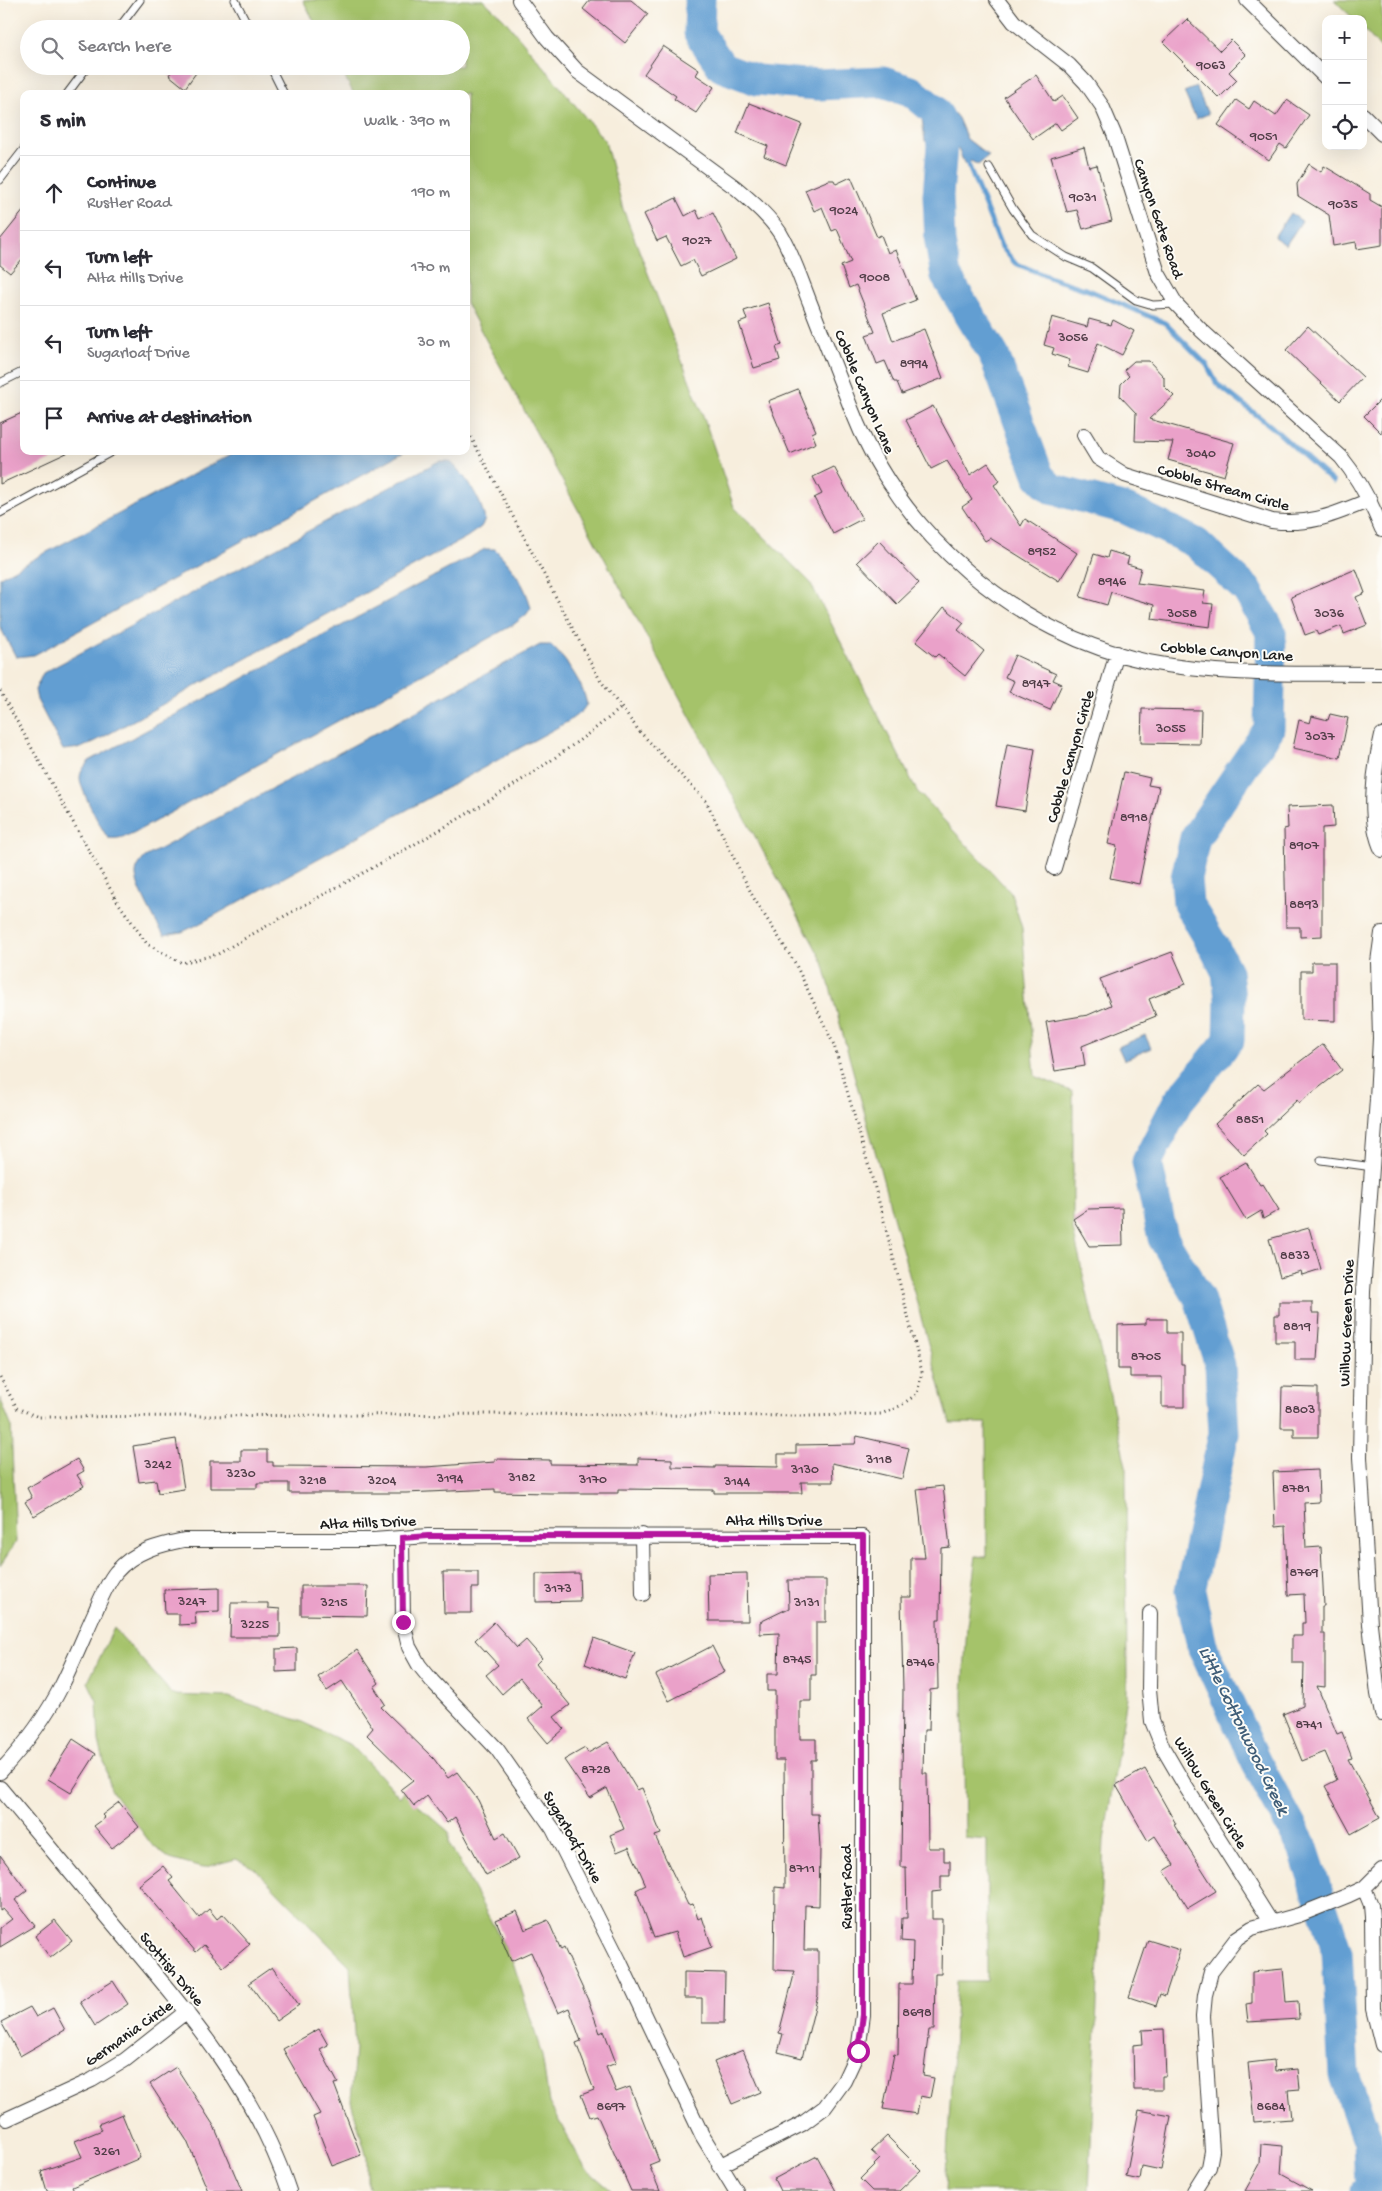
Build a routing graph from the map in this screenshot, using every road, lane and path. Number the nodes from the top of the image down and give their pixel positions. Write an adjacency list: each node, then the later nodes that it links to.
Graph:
1 (140, 0): 6 (lane)
2 (235, 0): 7 (lane)
3 (519, 0): 27 (street, Cobble Canyon Lane)
4 (997, 0): 18 (street, Canyon Gate Road)
5 (1248, 0): 8 (street)
6 (125, 20)
7 (245, 20)
8 (1322, 74)
9 (81, 75): 11 (lane)
10 (274, 75): 12 (lane)
11 (70, 90)
12 (282, 90)
13 (1367, 119): 14 (street)
14 (1382, 134)
15 (20, 154): 17 (lane)
16 (989, 167): 18 (lane)
17 (0, 180)
18 (1176, 304): 24 (street, Canyon Gate Road)
19 (20, 373): 20 (lane)
20 (0, 383)
21 (1084, 435): 24 (street, Cobble Stream Circle)
22 (470, 436): 30 (path)
23 (106, 455): 25 (lane)
24 (1370, 500): 26 (street, Canyon Gate Road)
25 (0, 513)
26 (1382, 528)
27 (1117, 653): 28 (street, Cobble Canyon Lane); 33 (street, Cobble Canyon Circle)
28 (1382, 674)
29 (0, 691): 30 (path)
30 (622, 708): 37 (path)
31 (1382, 735): 32 (street)
32 (1382, 850)
33 (1054, 868)
34 (1382, 933): 36 (street, Willow Green Drive)
35 (1321, 1160): 36 (lane)
36 (1373, 1167): 43 (street, Willow Green Drive)
37 (0, 1377)
38 (642, 1535): 39 (street, Alta Hills Drive); 40 (street, Alta Hills Drive); 41 (street)
39 (863, 1536): 52 (street, Rustler Road)
40 (402, 1538): 44 (street, Alta Hills Drive); 52 (street, Sugarloaf Drive)
41 (643, 1594)
42 (1150, 1613): 48 (street, Willow Green Circle)
43 (1382, 1714)
44 (0, 1772)
45 (0, 1788): 49 (street, Scottish Drive)
46 (1382, 1870): 47 (street)
47 (1364, 1888): 48 (street); 50 (street)
48 (1271, 1922): 55 (street)
49 (187, 2012): 51 (street, Germania Circle); 53 (street, Scottish Drive)
50 (1382, 2045)
51 (7, 2119)
52 (719, 2166): 54 (street, Sugarloaf Drive)
53 (289, 2191)
54 (736, 2191)
55 (1194, 2191)

